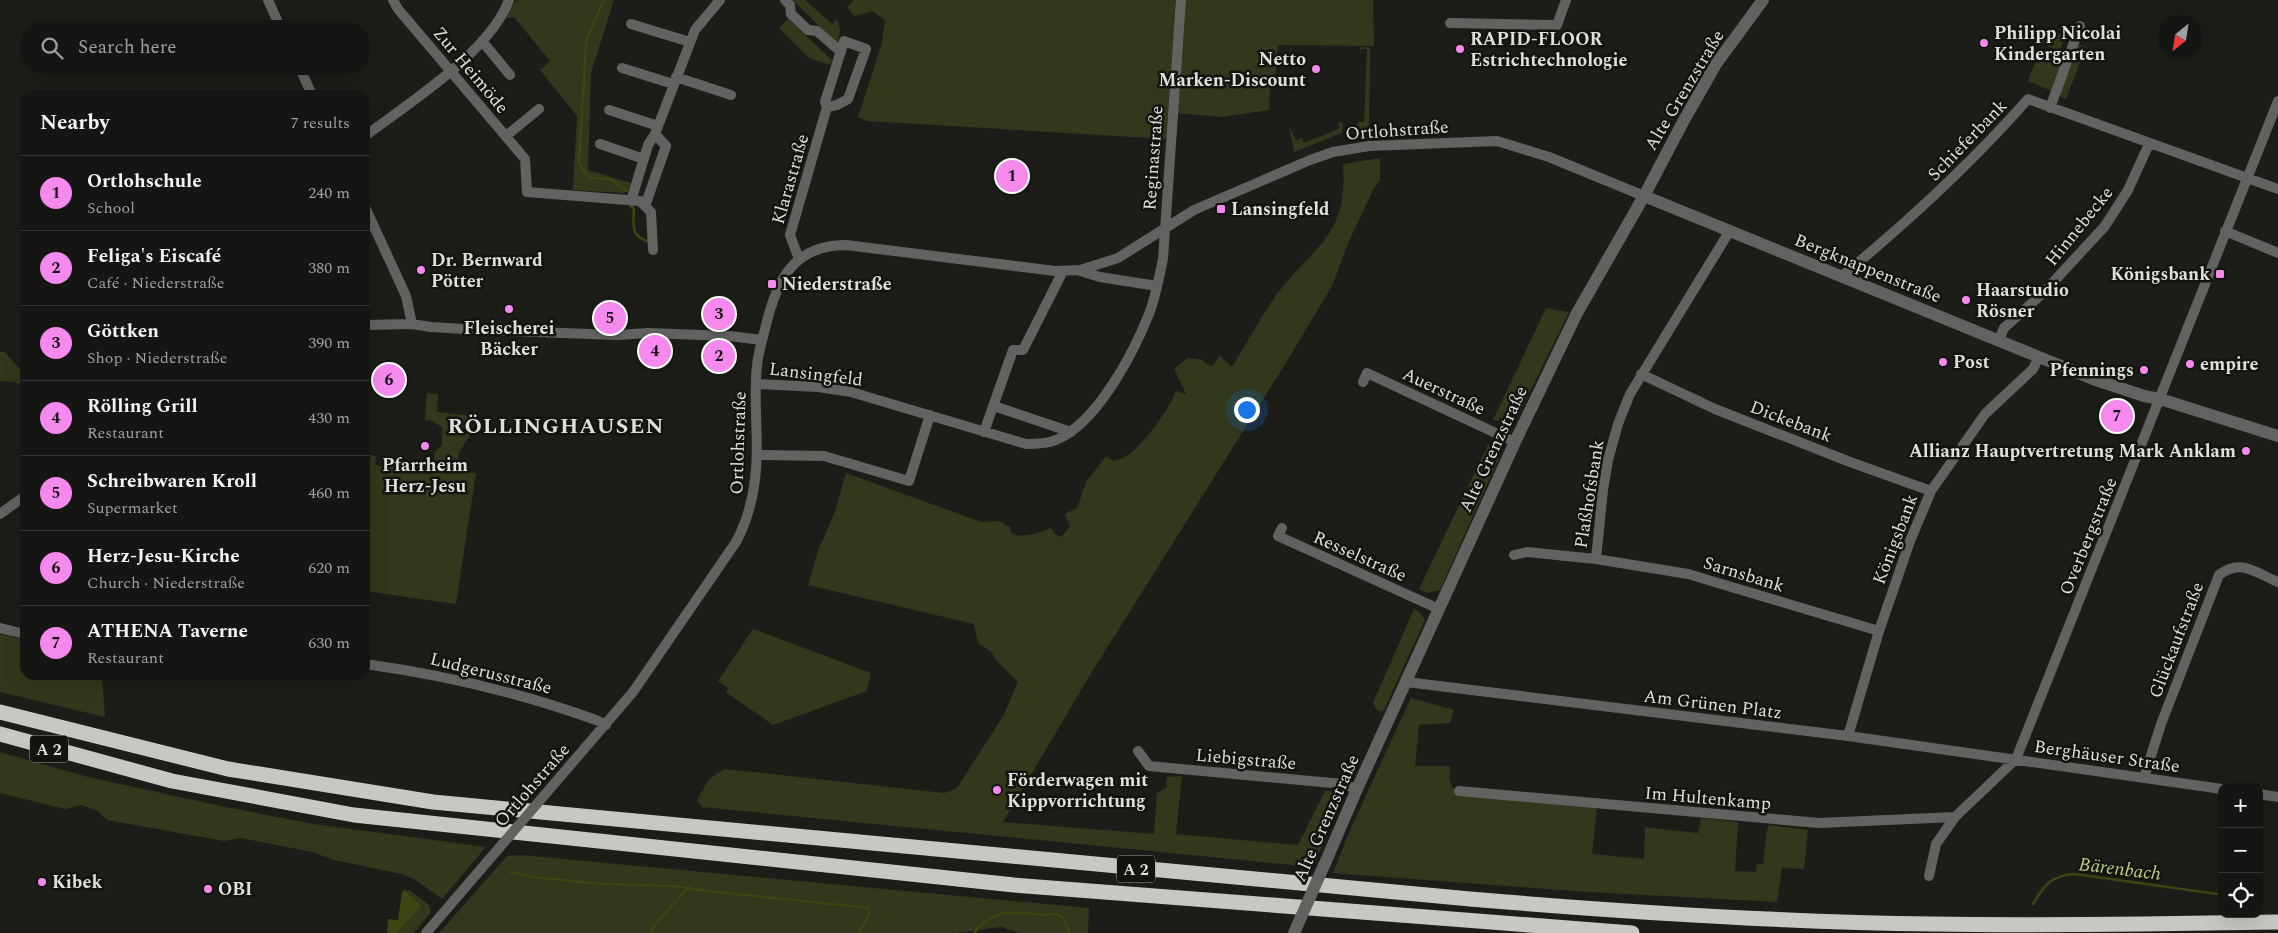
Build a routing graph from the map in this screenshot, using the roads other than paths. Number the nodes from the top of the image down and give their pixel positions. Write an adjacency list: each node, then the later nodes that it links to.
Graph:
1 (268, 0): 9 (street)
2 (393, 0): 17 (street, Zur Heimöde)
3 (509, 0): 13 (street)
4 (720, 0): 14 (street)
5 (786, 0): 15 (street)
6 (1181, 0): 40 (street, Reginastraße)
7 (1566, 0): 10 (street)
8 (1763, 0): 36 (street, Alte Grenzstraße)
9 (277, 20)
10 (1450, 23)
11 (631, 24): 14 (street)
12 (2080, 26): 26 (street)
13 (482, 41): 17 (street); 19 (street)
14 (690, 42): 20 (street)
15 (841, 52): 24 (street, Klarastraße); 24 (street)
16 (622, 68): 20 (street)
17 (451, 71): 29 (street); 30 (street, Zur Heimöde)
18 (303, 75): 21 (street)
19 (510, 75)
20 (674, 81): 22 (street); 28 (street)
21 (310, 90)
22 (732, 95)
23 (2278, 101): 34 (street, Overbergstraße)
24 (827, 107): 45 (street, Klarastraße)
25 (539, 108): 30 (street, Zur Heimöde)
26 (2050, 108): 32 (street, Schieferbank); 48 (street, Schieferbank)
27 (609, 110): 28 (street)
28 (657, 130): 33 (street); 38 (street)
29 (370, 132)
30 (506, 136): 37 (street, Zur Heimöde)
31 (600, 144): 33 (street)
32 (2149, 144): 34 (street, Schieferbank); 53 (street, Hinnebecke)
33 (644, 159): 37 (street)
34 (2247, 179): 35 (street, Schieferbank); 41 (street, Overbergstraße)
35 (2278, 190)
36 (1644, 196): 40 (street, Ortlohstraße); 42 (street, Bergknappenstraße); 64 (street, Alte Grenzstraße)
37 (630, 201): 38 (street, Zur Heimöde)
38 (645, 206): 43 (street)
39 (370, 218): 50 (street)
40 (1164, 229): 46 (street, Ortlohstraße); 49 (street, Lansingfeld)
41 (2225, 231): 44 (street); 58 (street, Overbergstraße)
42 (1729, 232): 48 (street, Bergknappenstraße); 55 (street, Plaßhofsbank)
43 (653, 250)
44 (2278, 253)
45 (799, 260): 47 (street, Ortlohstraße); 52 (street, Ortlohstraße)
46 (1080, 270): 47 (street, Ortlohstraße); 49 (street, Ortlohstraße)
47 (1063, 271): 59 (street)
48 (1842, 276): 53 (street, Bergknappenstraße)
49 (1157, 286): 62 (street, Lansingfeld)
50 (412, 324): 51 (street); 52 (street)
51 (370, 325)
52 (762, 340): 57 (street, Ortlohstraße)
53 (1998, 340): 54 (street, Bergknappenstraße)
54 (2039, 357): 58 (street, Bergknappenstraße); 66 (street, Königsbank)
55 (1642, 374): 66 (street, Dickebank); 71 (street, Plaßhofsbank)
56 (1363, 382): 64 (street, Auerstraße)
57 (756, 384): 60 (street, Lansingfeld); 65 (street, Ortlohstraße)
58 (2160, 399): 63 (street, Bergknappenstraße); 84 (street, Overbergstraße)
59 (994, 406): 61 (street); 62 (street)
60 (930, 415): 61 (street, Lansingfeld); 65 (street)
61 (984, 432): 62 (street, Lansingfeld)
62 (1071, 432)
63 (2278, 436)
64 (1515, 442): 73 (street, Alte Grenzstraße)
65 (756, 455): 80 (street, Ortlohstraße)
66 (1931, 490): 75 (street, Königsbank)
67 (20, 500): 68 (street)
68 (0, 514)
69 (1282, 528): 73 (street, Resselstraße)
70 (1514, 555): 71 (street, Plaßhofsbank)
71 (1596, 559): 75 (street, Sarnsbank)
72 (2278, 582): 85 (street, Glückaufstraße)
73 (1439, 609): 78 (street, Alte Grenzstraße)
74 (0, 628): 76 (street)
75 (1879, 631): 82 (street, Königsbank)
76 (20, 633)
77 (370, 665): 80 (street, Ludgerusstraße)
78 (1406, 682): 82 (street, Am Grünen Platz); 87 (street, Alte Grenzstraße)
79 (0, 712): 93 (highway, A 2)
80 (606, 725): 94 (street, Ortlohstraße, bridge)
81 (0, 734): 96 (highway, A 2)
82 (1848, 736): 84 (street, Am Grünen Platz)
83 (1138, 751): 87 (street, Liebigstraße)
84 (2016, 759): 85 (street, Berghäuser Straße); 91 (street, Berghäuser Straße)
85 (2144, 778): 86 (street, Berghäuser Straße)
86 (2218, 788)
87 (1357, 789): 95 (street, Alte Grenzstraße, bridge)
88 (1459, 792): 91 (street, Im Hultenkamp)
89 (2263, 795): 90 (street)
90 (2278, 797)
91 (1955, 817): 92 (street, Berghäuser Straße)
92 (1929, 876)
93 (2278, 922)
94 (426, 933)
95 (1294, 933)
96 (1632, 933)

